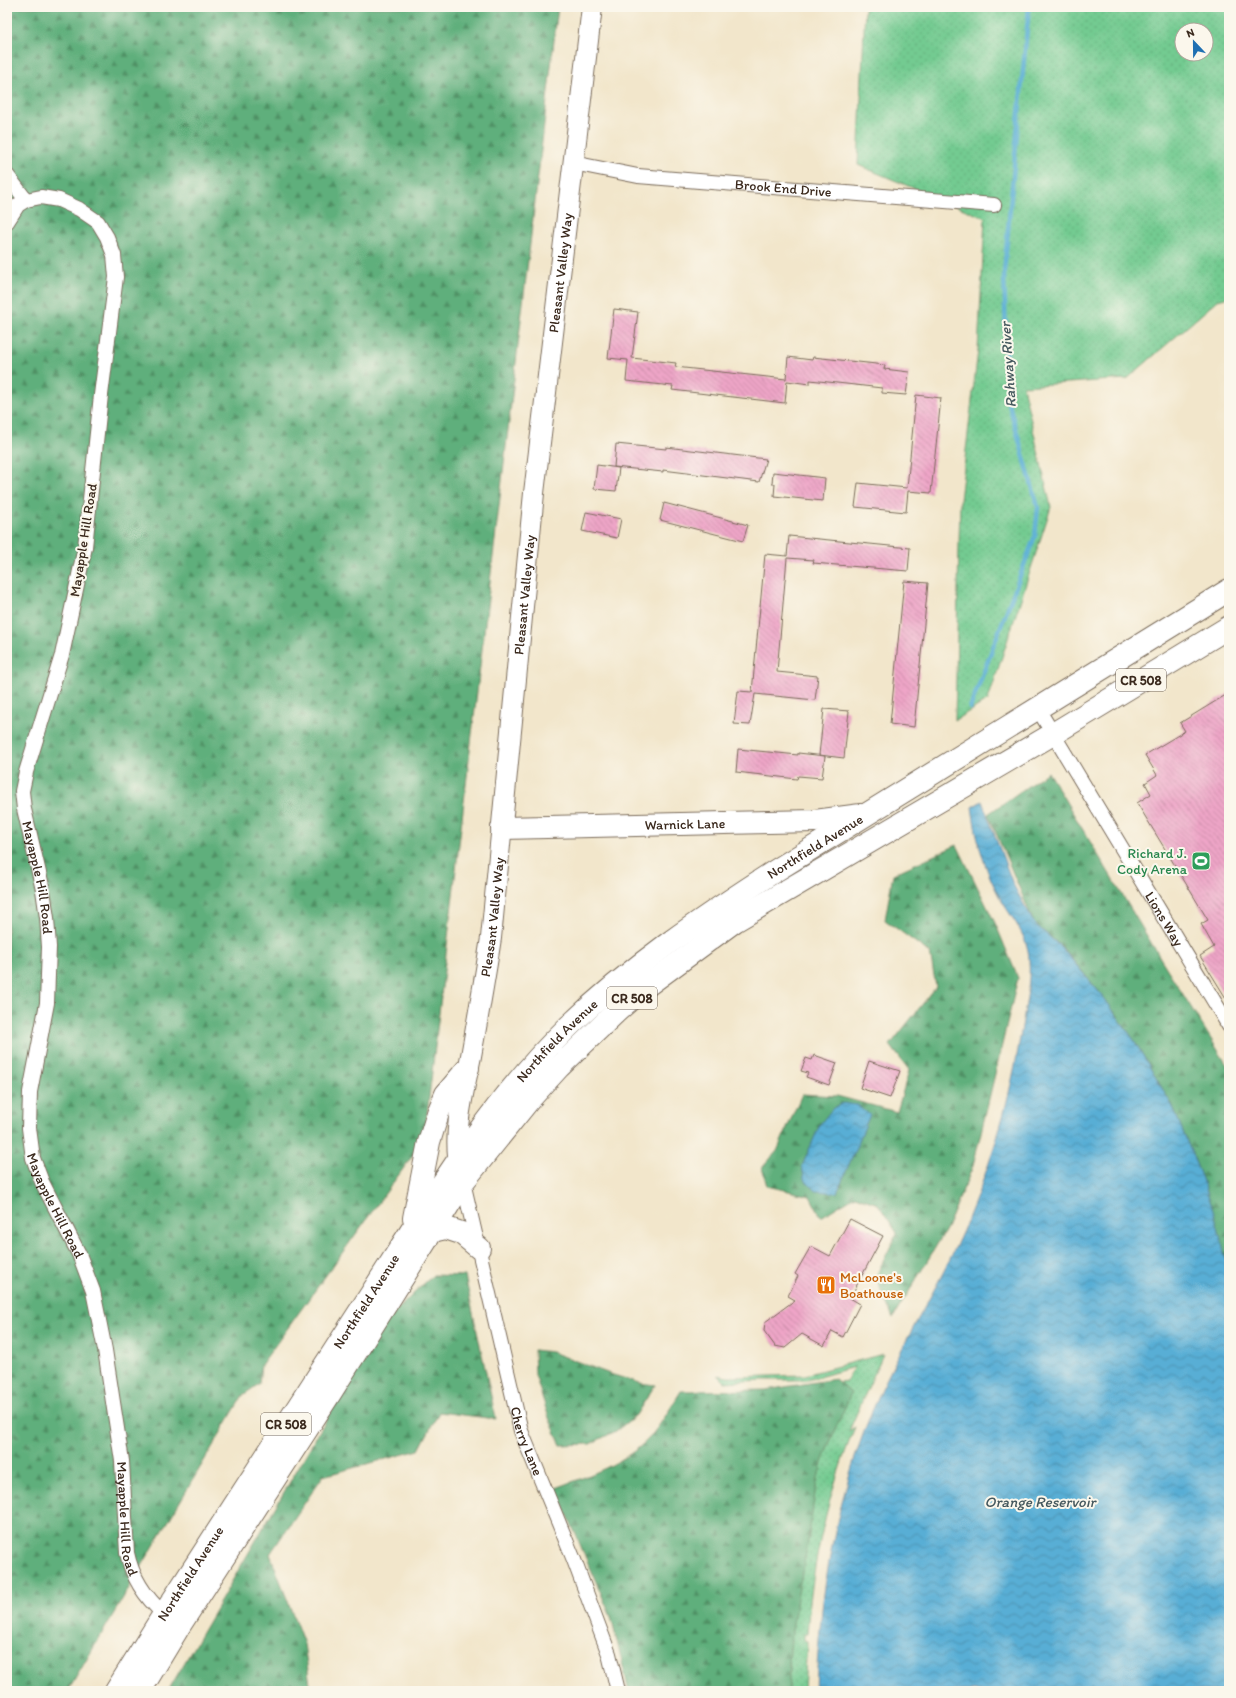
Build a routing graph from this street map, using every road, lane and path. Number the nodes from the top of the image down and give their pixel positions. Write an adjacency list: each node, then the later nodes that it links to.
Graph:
1 (592, 7): 2 (main road, Pleasant Valley Way)
2 (573, 163): 5 (street, Brook End Drive); 12 (main road, Pleasant Valley Way)
3 (7, 175): 4 (street)
4 (26, 200): 6 (street); 21 (street, Mayapple Hill Road)
5 (994, 205)
6 (7, 222)
7 (1229, 590): 9 (main road, Northfield Avenue / CR 508)
8 (1229, 626): 10 (main road, Northfield Avenue / CR 508)
9 (1038, 709): 10 (street, Lions Way); 11 (main road, Northfield Avenue / CR 508)
10 (1053, 734): 14 (main road, Northfield Avenue / CR 508); 15 (street, Lions Way)
11 (868, 814): 12 (main road, Warnick Lane); 13 (main road, Northfield Avenue / CR 508)
12 (502, 828): 16 (main road, Pleasant Valley Way)
13 (827, 840): 14 (main road); 17 (main road, Northfield Avenue / CR 508)
14 (839, 859): 18 (main road, Northfield Avenue / CR 508)
15 (1229, 1026)
16 (468, 1068): 17 (main road, Pleasant Valley Way); 19 (main road)
17 (458, 1159): 18 (main road, Pleasant Valley Way); 19 (main road, Northfield Avenue / CR 508)
18 (463, 1182): 19 (main road, Northfield Avenue / CR 508); 20 (street, Cherry Lane)
19 (422, 1231): 20 (main road); 21 (main road, Northfield Avenue / CR 508); 23 (main road, Northfield Avenue / CR 508)
20 (479, 1248): 24 (street, Cherry Lane)
21 (164, 1614): 22 (main road, Northfield Avenue / CR 508)
22 (116, 1691)
23 (140, 1691)
24 (618, 1691)

